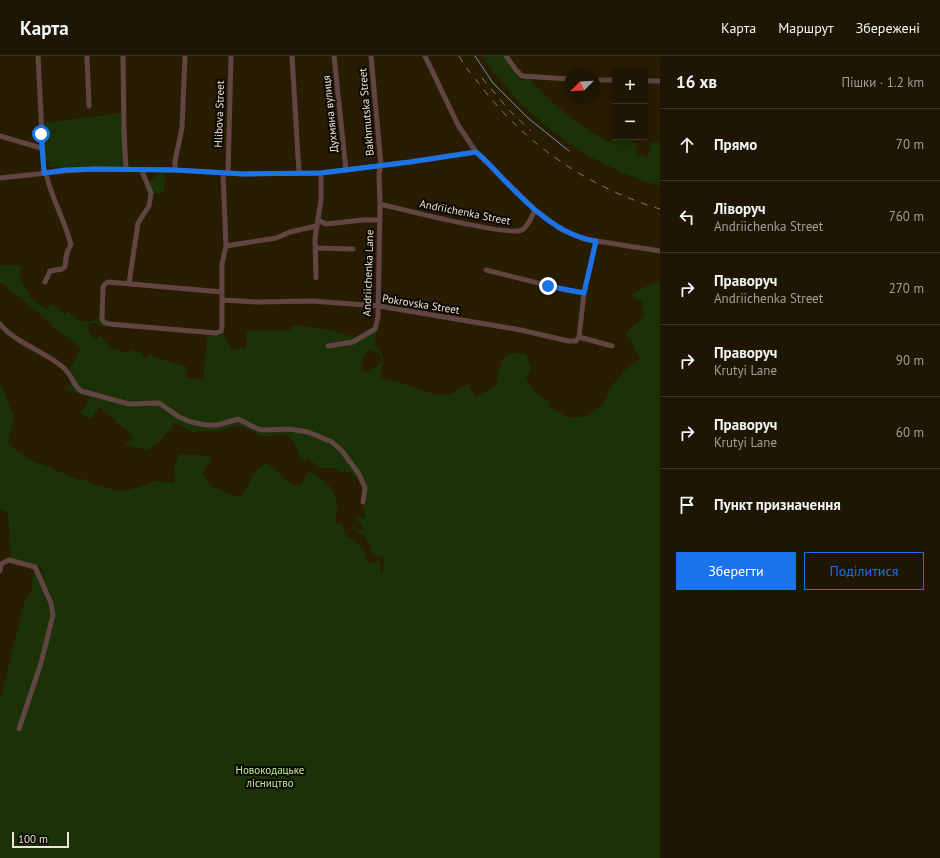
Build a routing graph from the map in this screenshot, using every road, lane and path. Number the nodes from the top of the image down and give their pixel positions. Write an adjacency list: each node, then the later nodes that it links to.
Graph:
1 (38, 56): 18 (street)
2 (87, 56): 16 (street)
3 (123, 56): 22 (street)
4 (185, 56): 23 (street)
5 (231, 56): 26 (street, Hlibova Street)
6 (292, 56): 27 (street)
7 (334, 56): 24 (street, Духмяна вулиця)
8 (371, 56): 20 (street, Bakhmutska Street)
9 (425, 56): 19 (street)
10 (506, 56): 11 (street)
11 (564, 79)
12 (600, 80): 13 (street)
13 (612, 80)
14 (648, 81): 15 (street)
15 (660, 81)
16 (89, 106)
17 (0, 136): 18 (street)
18 (41, 148): 25 (street)
19 (476, 152): 20 (street); 31 (street)
20 (381, 165): 24 (street); 30 (street, Andriichenka Lane)
21 (141, 169): 22 (street); 23 (street); 42 (street)
22 (126, 170): 25 (street)
23 (175, 170): 26 (street)
24 (346, 170): 28 (street)
25 (45, 173): 29 (street); 41 (street)
26 (225, 173): 27 (street); 35 (street)
27 (299, 173): 28 (street)
28 (321, 173): 33 (street)
29 (0, 178)
30 (380, 204): 31 (street, Andriichenka Street); 32 (street, Andriichenka Lane)
31 (536, 210): 34 (street)
32 (380, 220): 33 (street); 46 (street, Andriichenka Lane)
33 (317, 223): 35 (street); 36 (street)
34 (596, 241): 38 (street); 44 (street)
35 (226, 246): 43 (street)
36 (316, 248): 37 (street); 40 (street)
37 (353, 249)
38 (660, 251)
39 (486, 270): 44 (street)
40 (316, 278)
41 (45, 282)
42 (129, 283): 43 (street); 45 (street)
43 (222, 292): 45 (street)
44 (584, 293): 48 (street)
45 (222, 300): 46 (street, Pokrovska Street)
46 (379, 306): 48 (street, Pokrovska Street); 49 (street, Andriichenka Lane)
47 (0, 324): 51 (street)
48 (579, 337): 50 (street, Pokrovska Street)
49 (328, 346)
50 (612, 346)
51 (363, 502)
52 (1, 564): 53 (street); 54 (street)
53 (0, 571)
54 (19, 729)

